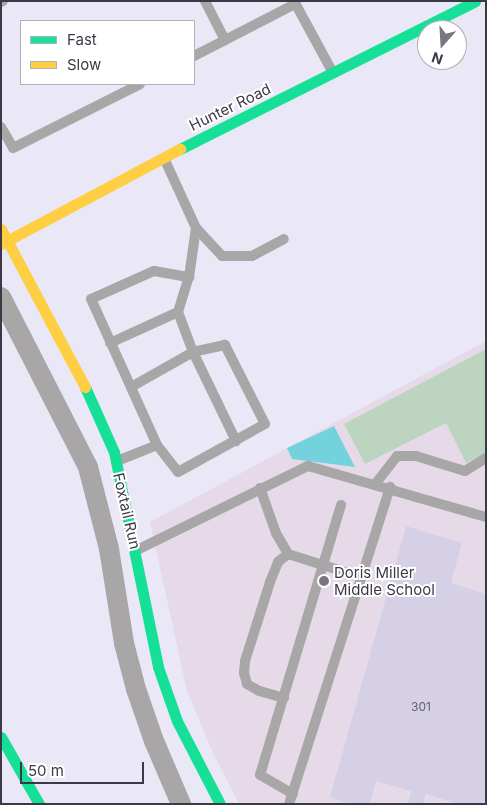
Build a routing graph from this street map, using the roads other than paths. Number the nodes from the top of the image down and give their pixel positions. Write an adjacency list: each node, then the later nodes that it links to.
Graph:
1 (205, 1): 4 (lane)
2 (474, 1): 6 (street, Hunter Road)
3 (295, 3): 4 (lane); 6 (lane)
4 (225, 40): 5 (lane)
5 (195, 55)
6 (333, 73): 9 (street, Hunter Road)
7 (138, 85): 8 (lane)
8 (1, 127)
9 (164, 157): 10 (lane); 13 (street, Hunter Road)
10 (196, 228): 12 (lane); 14 (lane)
11 (1, 229): 13 (street, Foxtail Run)
12 (284, 239)
13 (5, 242): 23 (street, Foxtail Run)
14 (189, 277): 16 (lane); 17 (lane)
15 (1, 297): 31 (street, Foxtail Run)
16 (178, 312): 17 (lane); 18 (lane)
17 (110, 342): 19 (lane)
18 (193, 352): 19 (lane); 20 (lane); 20 (lane)
19 (130, 386): 21 (lane)
20 (236, 441): 21 (lane)
21 (157, 445): 23 (lane)
22 (486, 458): 24 (lane)
23 (116, 461): 29 (street, Foxtail Run)
24 (376, 483): 25 (lane); 26 (lane)
25 (390, 487): 28 (lane); 33 (lane)
26 (260, 488): 29 (lane); 30 (lane)
27 (340, 505): 32 (lane)
28 (486, 516)
29 (136, 550): 31 (street); 39 (street, Foxtail Run)
30 (288, 554): 32 (lane); 34 (lane)
31 (111, 560): 38 (street, Foxtail Run)
32 (323, 566): 33 (lane); 34 (lane)
33 (361, 577): 36 (lane)
34 (284, 698): 36 (lane)
35 (1, 737): 37 (street)
36 (291, 799)
37 (39, 804)
38 (181, 804)
39 (220, 804)

